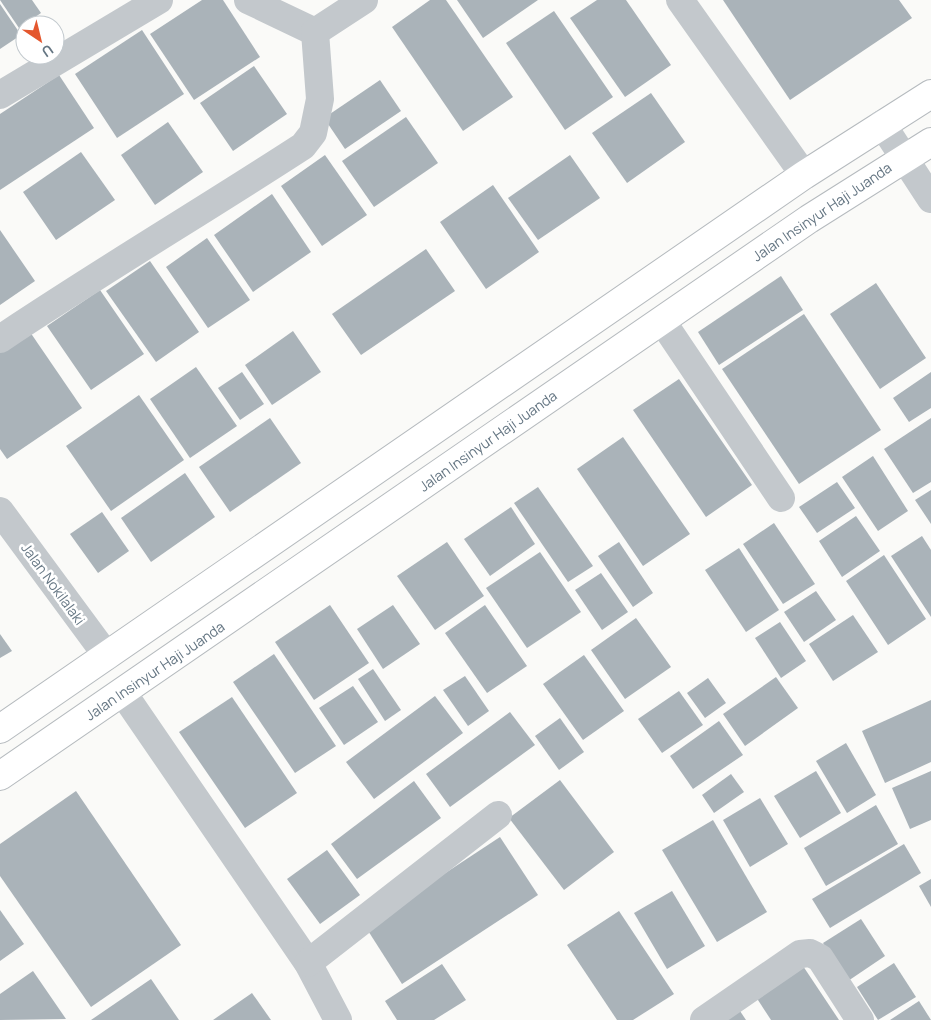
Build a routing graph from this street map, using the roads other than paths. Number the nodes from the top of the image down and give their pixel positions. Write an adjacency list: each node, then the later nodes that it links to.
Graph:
1 (160, 0): 7 (street)
2 (248, 0): 5 (street)
3 (364, 0): 5 (street)
4 (680, 0): 11 (street)
5 (315, 32): 14 (street)
6 (931, 94): 8 (main road)
7 (0, 95)
8 (882, 124): 10 (street, Jalan Insinyur Haji Juanda); 11 (main road)
9 (931, 142): 10 (main road)
10 (904, 157): 12 (street); 13 (main road, Jalan Insinyur Haji Juanda)
11 (804, 176): 17 (main road)
12 (931, 199)
13 (662, 321): 15 (street); 18 (main road, Jalan Insinyur Haji Juanda)
14 (0, 339)
15 (781, 498)
16 (0, 511): 17 (street, Jalan Nokilalaki)
17 (107, 656): 19 (main road)
18 (124, 693): 20 (main road, Jalan Insinyur Haji Juanda); 22 (street)
19 (0, 729)
20 (0, 776)
21 (498, 815): 22 (street)
22 (308, 963): 23 (street)
23 (338, 1020)
24 (704, 1020): 25 (street)
25 (860, 1020)

